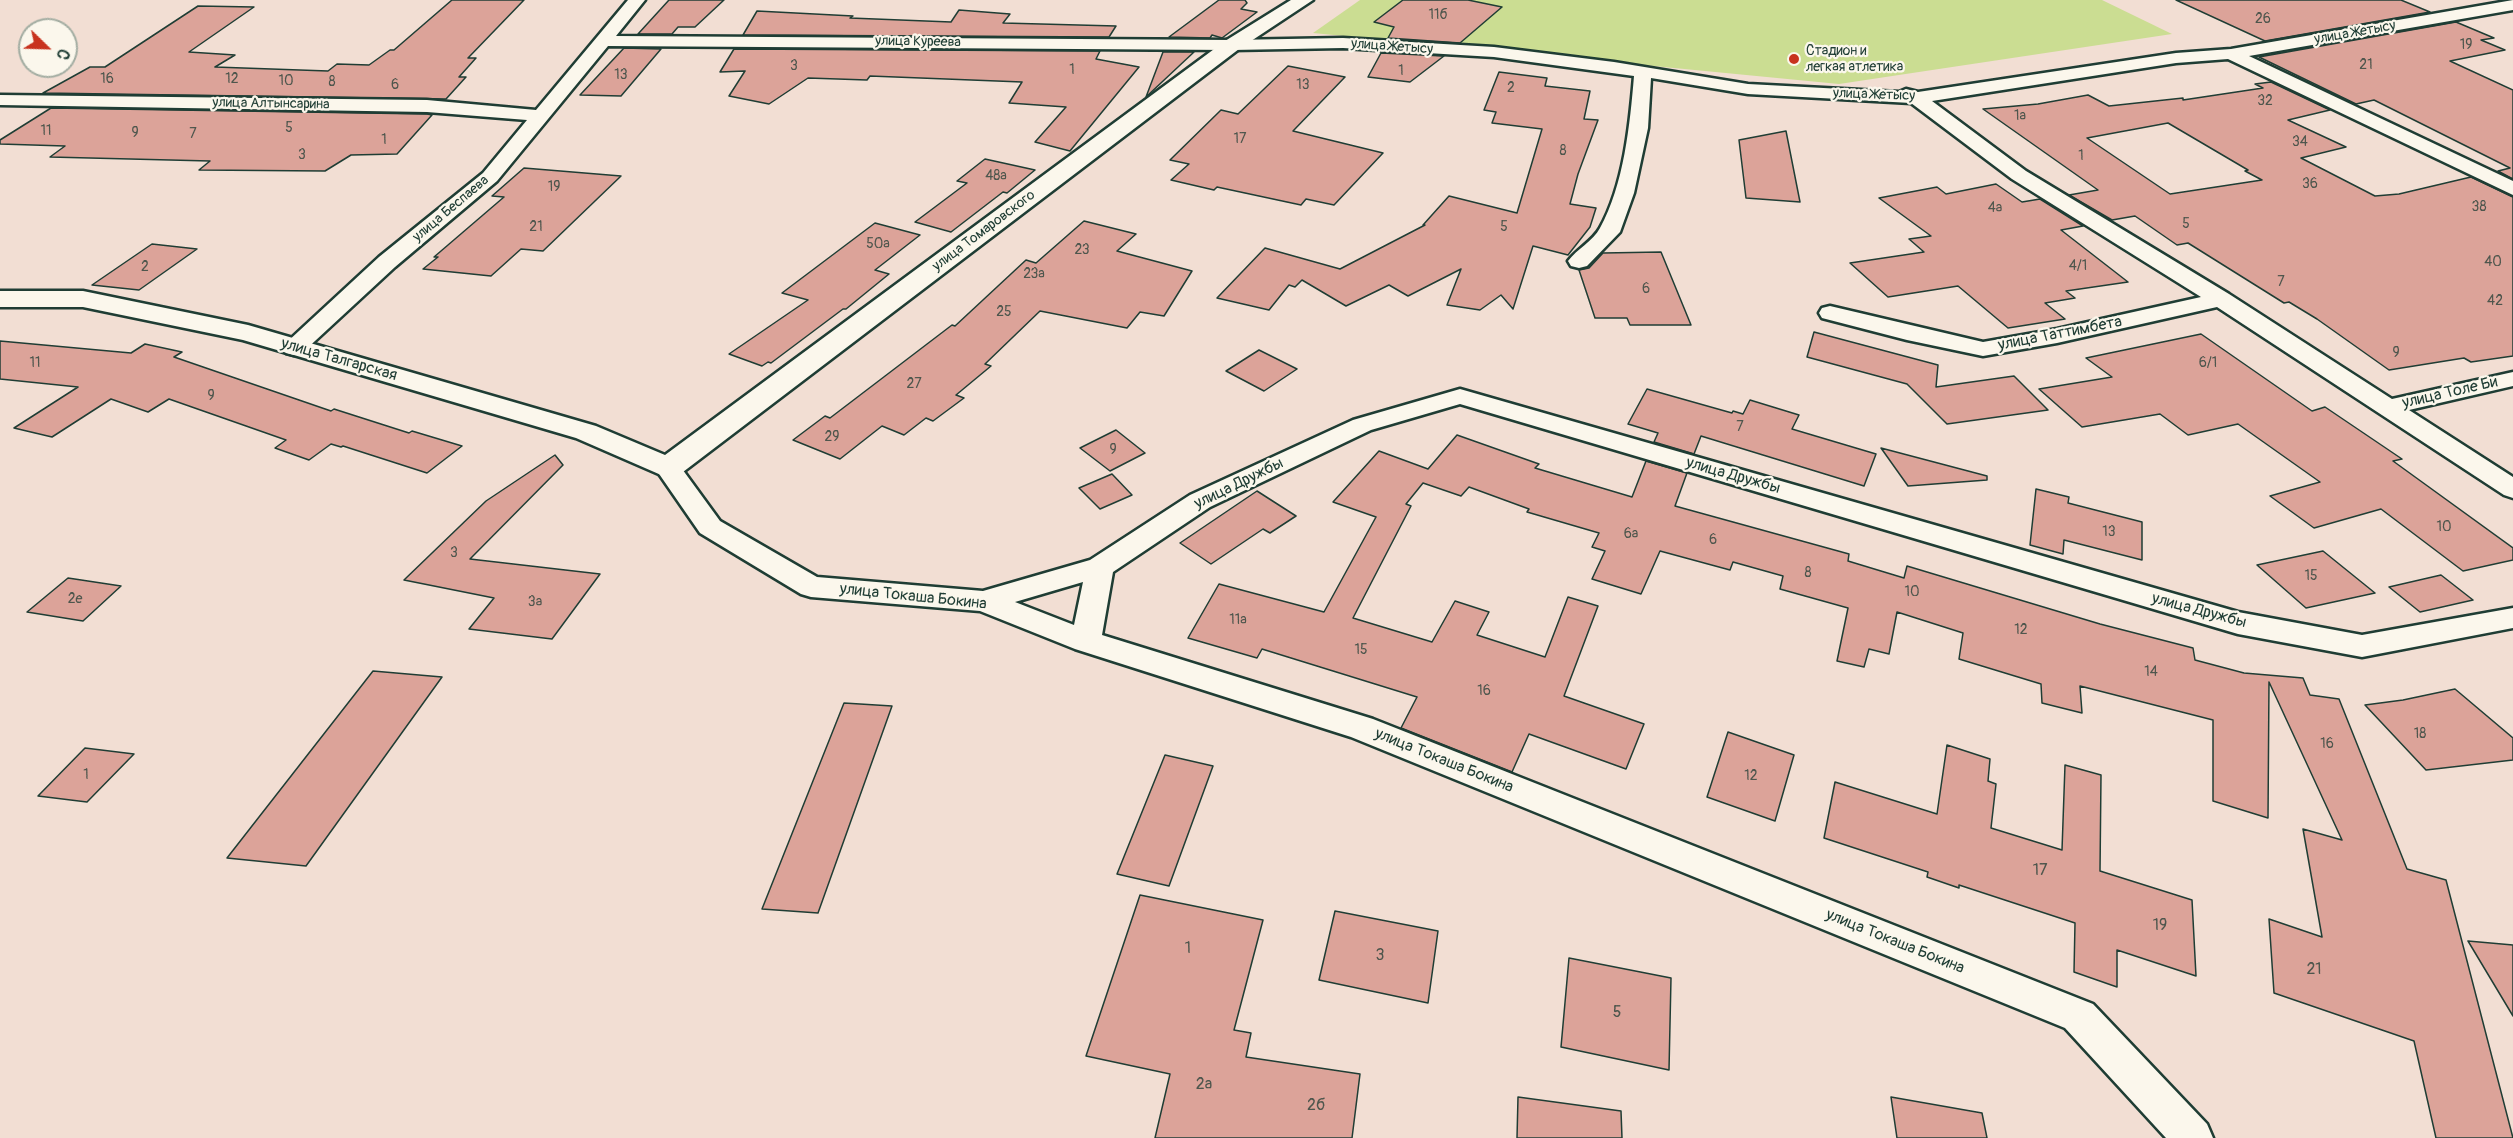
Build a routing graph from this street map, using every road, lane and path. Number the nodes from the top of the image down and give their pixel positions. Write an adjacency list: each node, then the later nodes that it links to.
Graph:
1 (637, 0): 7 (street, улица Беспаева)
2 (1304, 0): 8 (street, улица Томаровского)
3 (2444, 0): 5 (street)
4 (2513, 5): 5 (street, улица Жетысу)
5 (2474, 12): 6 (street); 9 (street, улица Жетысу)
6 (2503, 25)
7 (604, 41): 8 (street, улица Куреева); 13 (street, улица Беспаева)
8 (1232, 45): 10 (street, улица Жетысу); 22 (street, улица Томаровского)
9 (2231, 54): 11 (street, улица Жетысу); 14 (street)
10 (1643, 72): 11 (street, улица Жетысу); 15 (street)
11 (1906, 94): 17 (street)
12 (0, 100): 13 (street, улица Алтынсарина)
13 (542, 116): 19 (street, улица Беспаева)
14 (2513, 189)
15 (1579, 261)
16 (0, 299): 19 (street, улица Талгарская)
17 (2221, 300): 18 (street, улица Таттимбета); 21 (street)
18 (1830, 313)
19 (294, 348): 22 (street, улица Талгарская)
20 (2513, 379): 21 (street, улица Толе Би)
21 (2387, 408): 23 (street)
22 (668, 468): 25 (street, улица Токаша Бокина)
23 (2513, 489)
24 (1100, 567): 25 (street, улица Дружбы); 26 (street, улица Дружбы); 27 (street)
25 (983, 601): 27 (street, улица Токаша Бокина)
26 (2513, 618)
27 (1086, 641): 28 (street, улица Токаша Бокина)
28 (2193, 1138)

